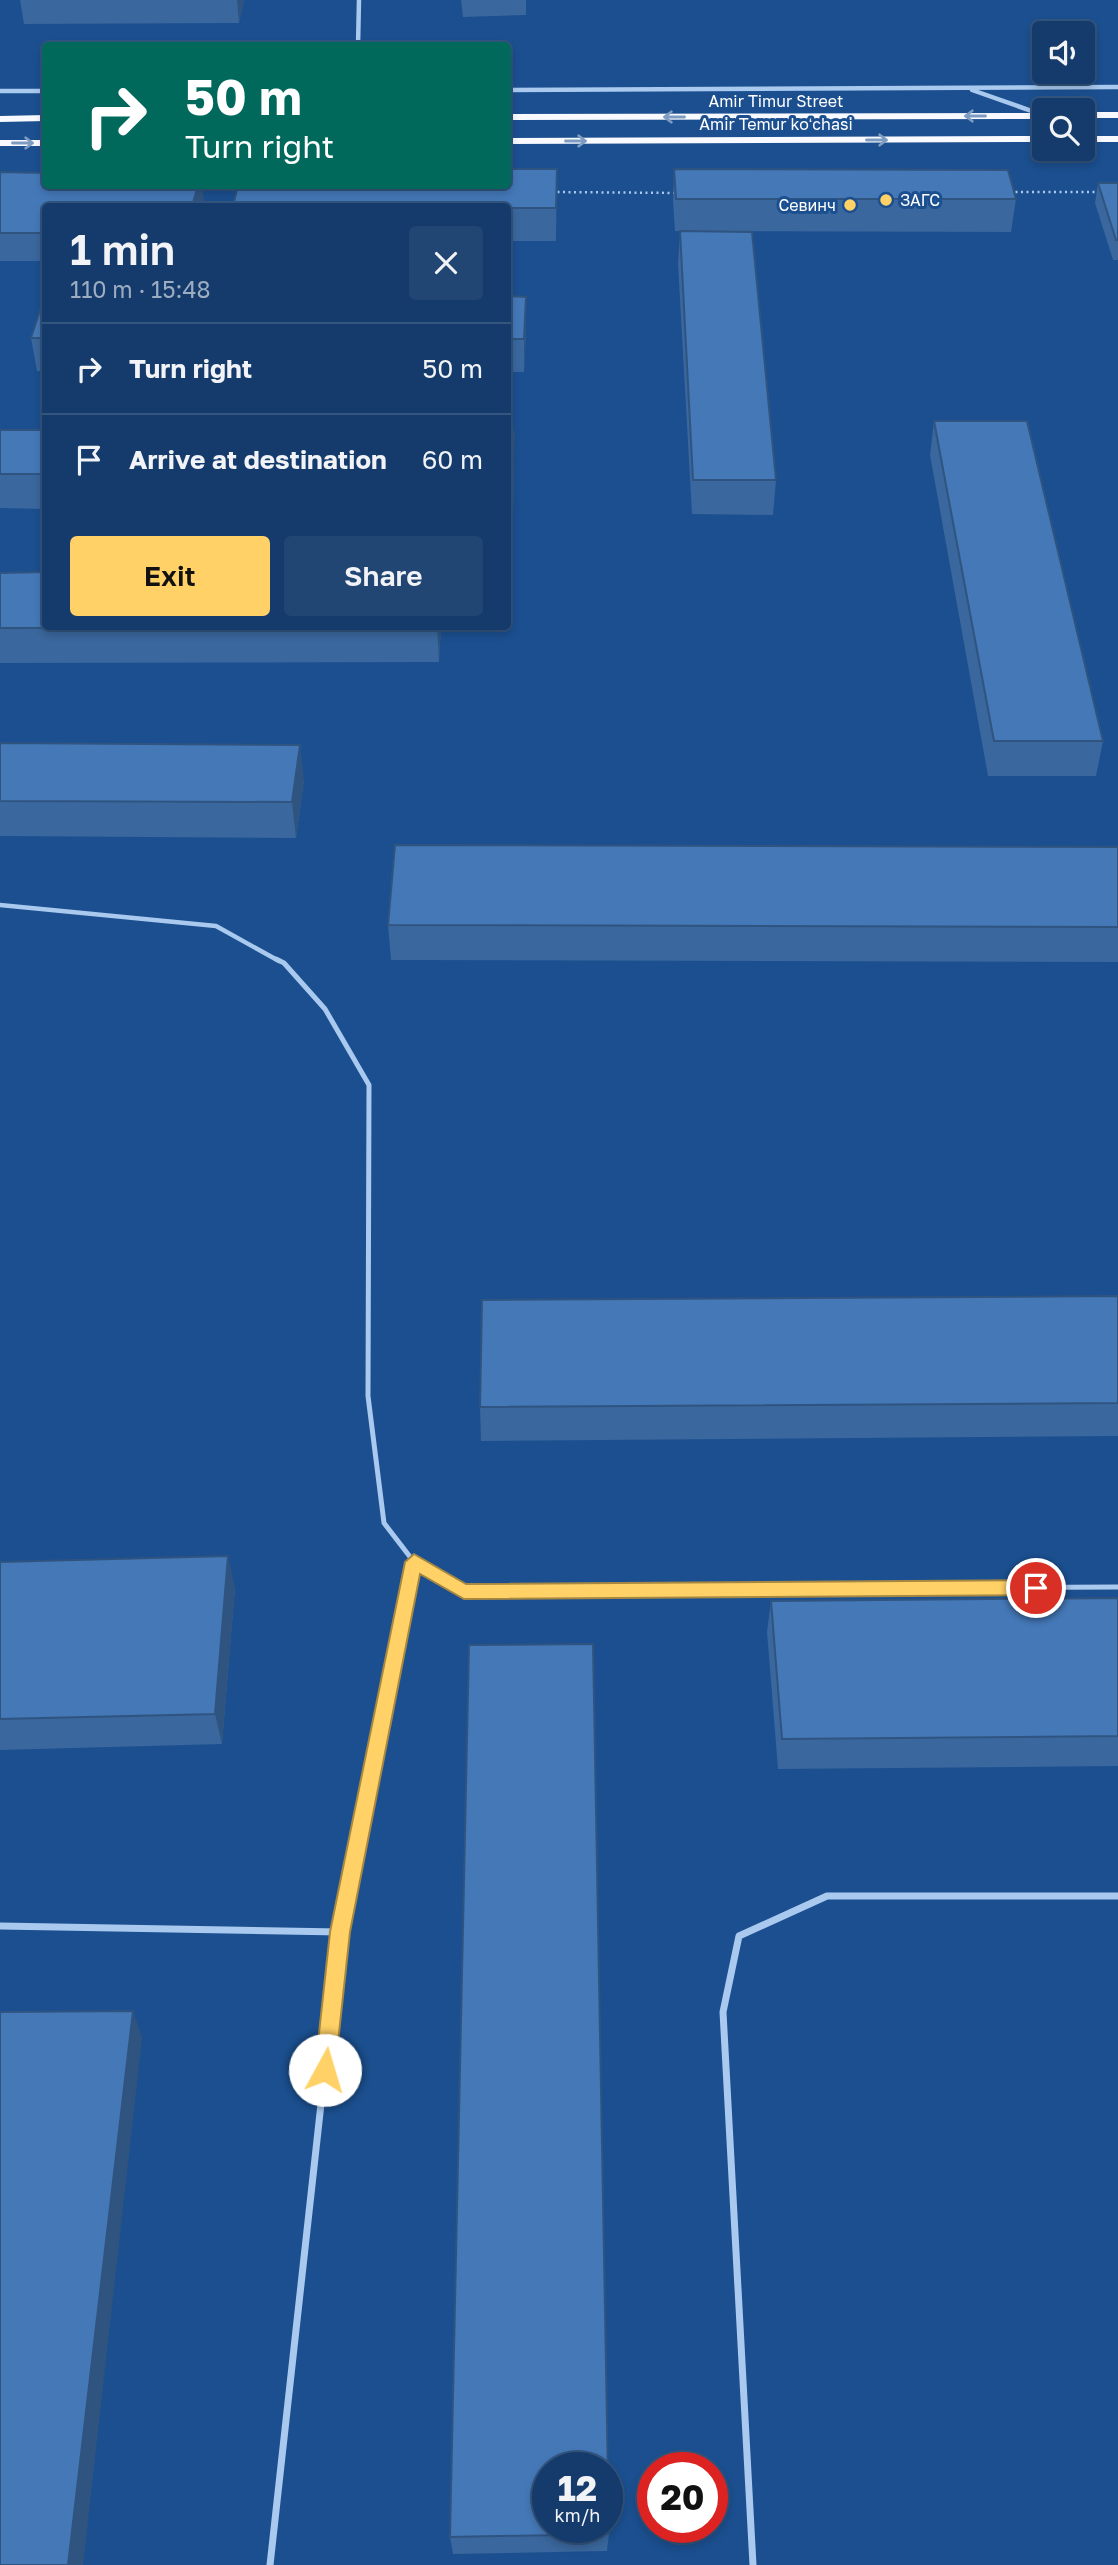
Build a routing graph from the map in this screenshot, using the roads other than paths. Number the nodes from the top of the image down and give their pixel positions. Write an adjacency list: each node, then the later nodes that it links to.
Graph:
1 (359, 0): 2 (street)
2 (358, 42)
3 (967, 88): 4 (street); 5 (street); 8 (street)
4 (1118, 88)
5 (511, 90)
6 (0, 91): 7 (street)
7 (42, 91)
8 (1032, 112)
9 (1118, 115): 11 (highway)
10 (1032, 116): 12 (highway, Amir Timur Street, one-way to 12)
11 (1095, 116)
12 (511, 117)
13 (0, 118): 14 (highway)
14 (42, 118)
15 (1032, 139): 18 (highway, Amir Temur koʻchasi, one-way to 15)
16 (1095, 139): 17 (highway)
17 (1118, 139)
18 (511, 141)
19 (0, 143): 20 (highway, one-way to 20)
20 (42, 143)
21 (0, 905): 22 (lane)
22 (414, 1562): 23 (lane); 26 (lane)
23 (1118, 1587)
24 (1118, 1896): 28 (lane)
25 (0, 1926): 26 (lane)
26 (340, 1932): 27 (lane)
27 (270, 2565)
28 (753, 2565)

